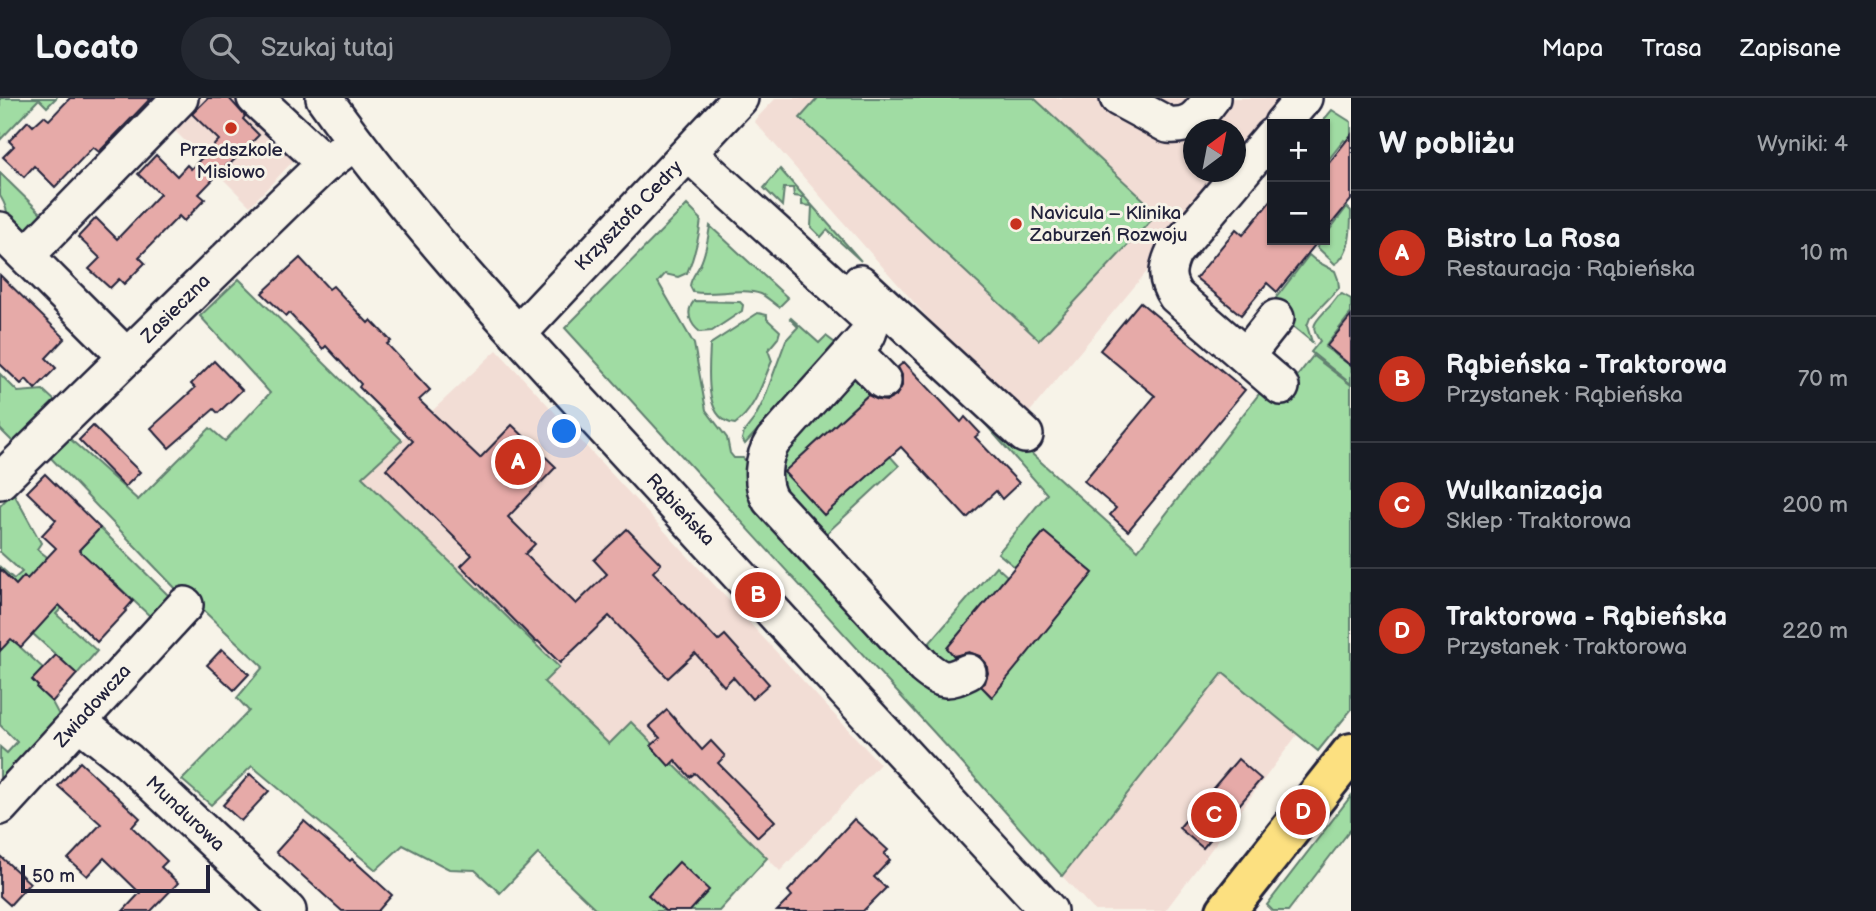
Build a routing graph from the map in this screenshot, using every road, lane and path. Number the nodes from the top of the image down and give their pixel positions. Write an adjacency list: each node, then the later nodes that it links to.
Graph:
1 (180, 98): 14 (street)
2 (255, 98): 12 (street)
3 (324, 98): 9 (street, Rąbieńska)
4 (740, 98): 11 (street, Krzysztofa Cedry)
5 (1118, 98): 6 (street)
6 (1212, 98)
7 (1304, 98): 8 (street)
8 (1286, 119)
9 (355, 142): 12 (street, Zasieczna); 16 (street, Rąbieńska)
10 (1267, 142): 18 (street)
11 (696, 146): 16 (street, Krzysztofa Cedry); 17 (street); 22 (street)
12 (326, 164): 19 (street, Zasieczna)
13 (0, 230): 14 (street)
14 (27, 255): 19 (street)
15 (1276, 318): 18 (street)
16 (518, 334): 30 (street, Rąbieńska)
17 (854, 351): 20 (street); 25 (street)
18 (1246, 356): 21 (street)
19 (127, 357): 23 (street, Zasieczna)
20 (883, 381)
21 (1281, 387)
22 (1025, 435)
23 (0, 481)
24 (185, 605): 26 (street, Zwiadowcza)
25 (968, 672)
26 (79, 722): 28 (street, Zwiadowcza); 29 (street, Mundurowa)
27 (1351, 754): 31 (main road)
28 (0, 807)
29 (288, 911)
30 (1049, 911)
31 (1226, 911)

